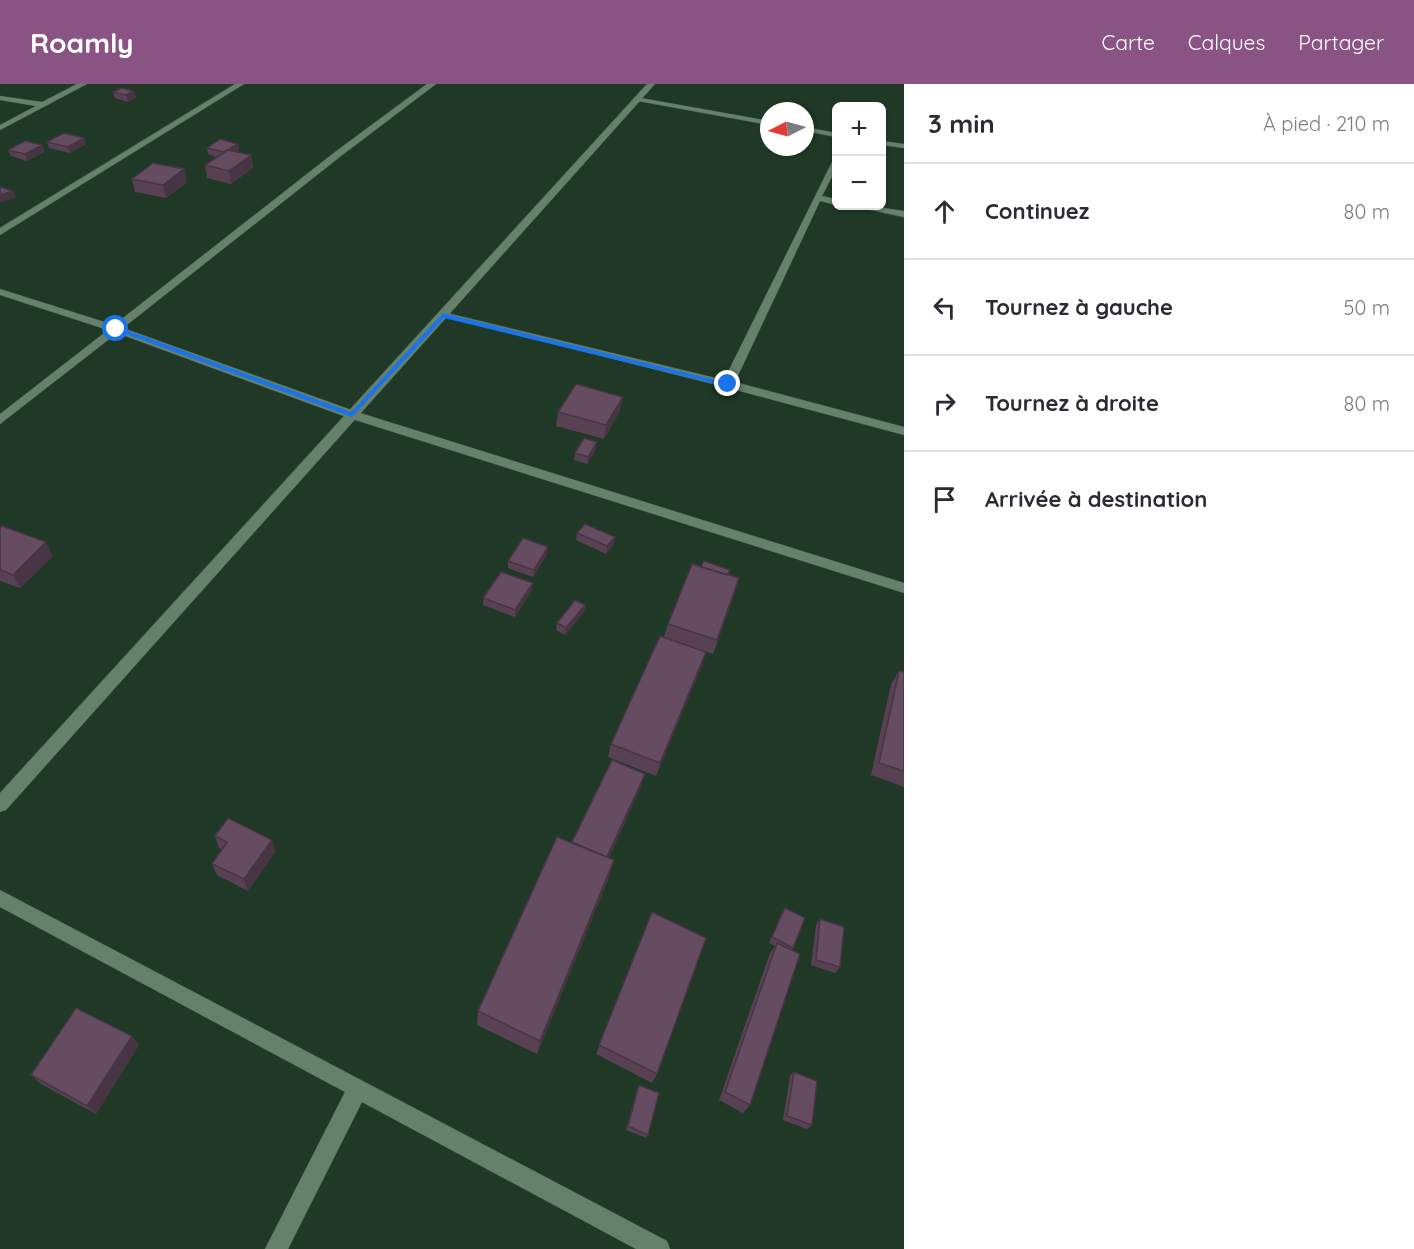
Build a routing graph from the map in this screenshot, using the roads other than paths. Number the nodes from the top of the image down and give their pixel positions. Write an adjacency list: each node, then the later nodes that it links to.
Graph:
1 (83, 84): 7 (street)
2 (240, 84): 19 (street)
3 (432, 84): 22 (street)
4 (651, 84): 6 (street)
5 (0, 98): 7 (street)
6 (638, 99): 8 (street); 21 (street)
7 (44, 105): 9 (street)
8 (760, 121)
9 (0, 128)
10 (814, 131): 11 (street)
11 (832, 134)
12 (886, 144): 13 (street)
13 (904, 146)
14 (832, 171): 15 (street)
15 (817, 198): 16 (street); 23 (street)
16 (832, 201)
17 (880, 210): 18 (street)
18 (904, 214)
19 (0, 232)
20 (0, 292): 22 (street)
21 (443, 315): 23 (street); 24 (street)
22 (116, 329): 24 (street); 25 (street)
23 (728, 384): 26 (street)
24 (352, 415): 27 (street); 28 (street)
25 (0, 420)
26 (904, 431)
27 (904, 588)
28 (0, 805)
29 (0, 898): 30 (street)
30 (358, 1088): 31 (street); 32 (street)
31 (276, 1249)
32 (659, 1249)

